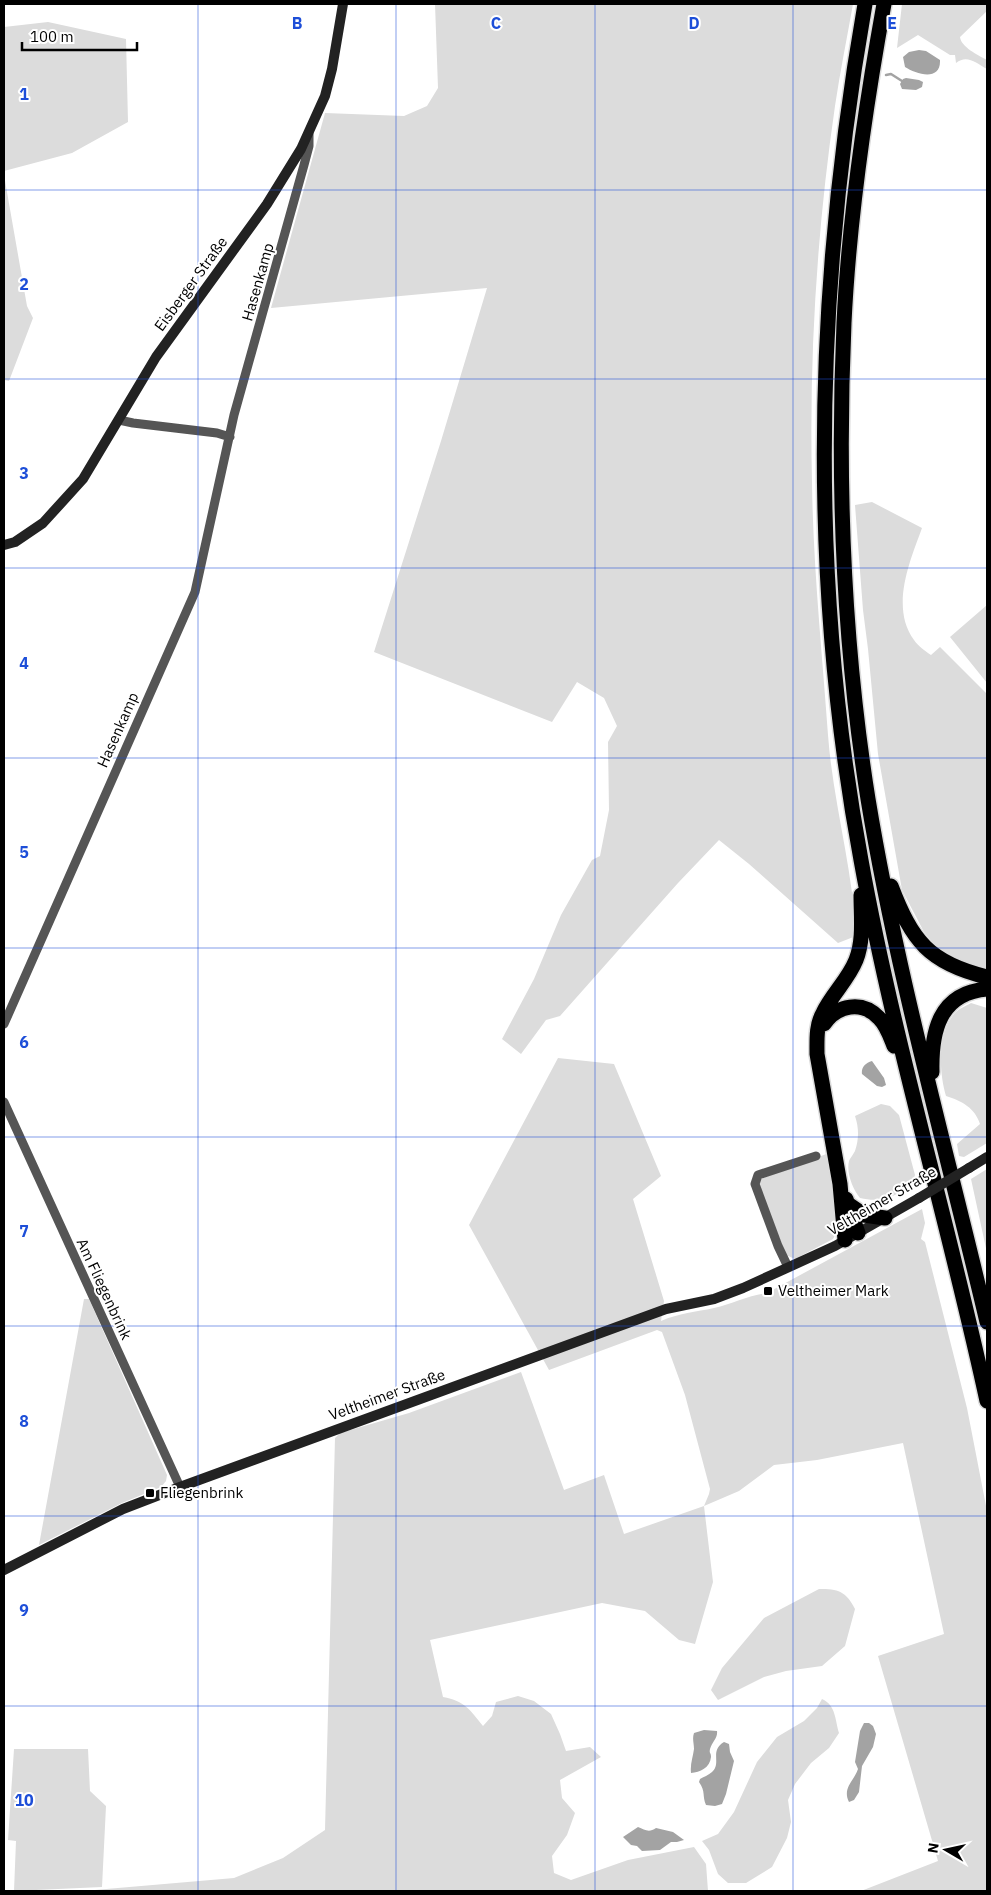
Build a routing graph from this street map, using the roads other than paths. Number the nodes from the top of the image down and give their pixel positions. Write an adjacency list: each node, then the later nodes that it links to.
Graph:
1 (343, 4): 4 (main road, Eisberger Straße)
2 (865, 4): 9 (highway)
3 (884, 4): 8 (highway)
4 (309, 133): 5 (main road, Eisberger Straße); 6 (street, Hasenkamp)
5 (119, 420): 6 (street); 7 (main road, Eisberger Straße)
6 (230, 437): 12 (street, Hasenkamp)
7 (4, 545)
8 (877, 849): 10 (highway); 15 (highway)
9 (861, 864): 13 (highway); 14 (highway)
10 (987, 977)
11 (987, 989): 15 (highway)
12 (4, 1024)
13 (817, 1054): 14 (highway); 19 (highway)
14 (913, 1094): 25 (highway)
15 (932, 1096): 24 (highway)
16 (4, 1102): 26 (street, Am Fliegenbrink)
17 (816, 1156): 23 (street)
18 (987, 1157): 21 (main road, Veltheimer Straße, bridge)
19 (840, 1184): 20 (highway); 22 (highway)
20 (848, 1204): 21 (highway); 22 (highway)
21 (886, 1218): 22 (main road, Veltheimer Straße)
22 (852, 1237): 23 (main road, Veltheimer Straße)
23 (788, 1267): 26 (main road, Veltheimer Straße)
24 (987, 1322)
25 (987, 1401)
26 (180, 1487): 27 (main road, Veltheimer Straße)
27 (4, 1570)

